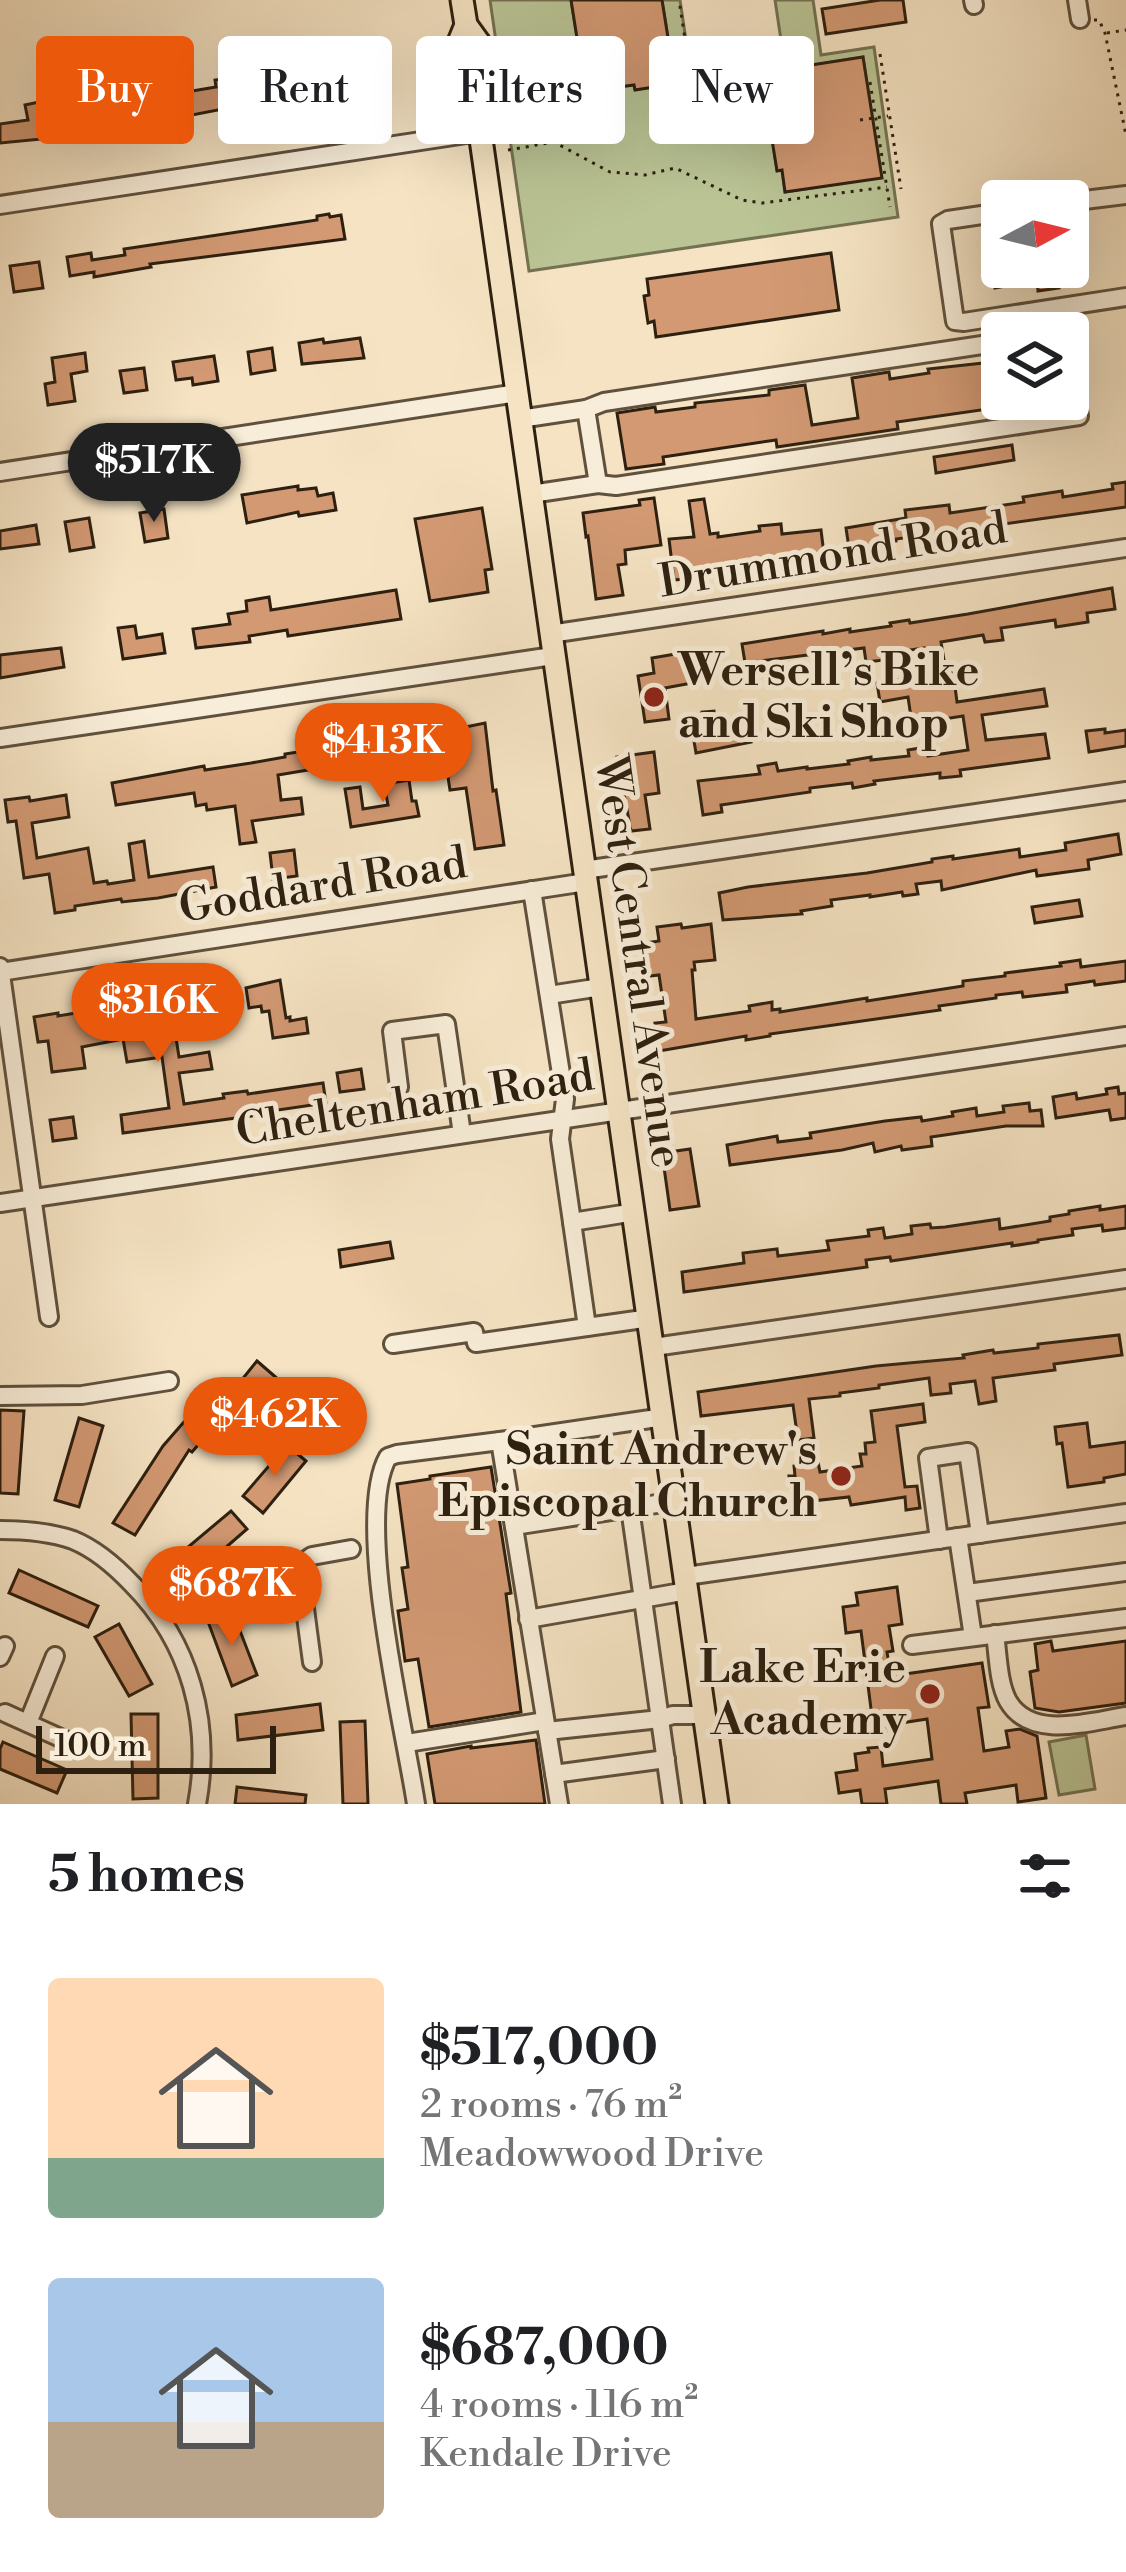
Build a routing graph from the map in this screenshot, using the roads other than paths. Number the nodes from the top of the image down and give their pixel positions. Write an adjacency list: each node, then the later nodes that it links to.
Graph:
1 (462, 0): 2 (main road, West Central Avenue)
2 (474, 36)
3 (416, 142): 7 (street)
4 (482, 144): 11 (main road, West Central Avenue)
5 (1126, 195): 6 (street)
6 (1089, 199)
7 (0, 205)
8 (981, 215): 9 (street)
9 (1126, 297)
10 (981, 345): 12 (street)
11 (517, 393): 13 (main road, West Central Avenue); 15 (street)
12 (586, 409): 13 (street); 16 (street)
13 (520, 419): 17 (main road, West Central Avenue)
14 (1053, 420): 16 (street)
15 (0, 472)
16 (598, 484): 17 (street)
17 (531, 494): 19 (main road, West Central Avenue)
18 (1126, 548): 19 (street, Drummond Road)
19 (551, 645): 20 (street, Drummond Road); 22 (main road, West Central Avenue)
20 (0, 738)
21 (1126, 791): 22 (street, Goddard Road)
22 (585, 876): 23 (street, Goddard Road); 25 (main road, West Central Avenue)
23 (532, 890): 24 (street, Goddard Road); 26 (street)
24 (0, 970): 32 (street)
25 (601, 987): 26 (street); 29 (main road, West Central Avenue)
26 (549, 995): 30 (street)
27 (1126, 1036): 29 (street, Cheltenham Road)
28 (399, 1087): 31 (street)
29 (618, 1110): 30 (street, Cheltenham Road); 34 (main road, West Central Avenue)
30 (563, 1119): 31 (street, Cheltenham Road); 35 (street)
31 (462, 1134): 32 (street, Cheltenham Road)
32 (31, 1198): 33 (street, Cheltenham Road); 37 (street)
33 (0, 1203)
34 (635, 1213): 35 (street); 38 (main road, West Central Avenue)
35 (572, 1222): 39 (street)
36 (1126, 1279): 41 (street)
37 (49, 1317)
38 (650, 1318): 39 (street); 41 (main road, West Central Avenue)
39 (587, 1327): 40 (street)
40 (393, 1344)
41 (654, 1347): 44 (main road, West Central Avenue)
42 (169, 1381): 43 (street)
43 (0, 1396)
44 (664, 1417): 45 (street); 46 (main road, West Central Avenue)
45 (500, 1442): 49 (street); 73 (street)
46 (676, 1501): 47 (street); 56 (main road, West Central Avenue)
47 (630, 1508): 49 (street); 58 (street)
48 (1126, 1513): 51 (street)
49 (514, 1526): 61 (street)
50 (0, 1530): 59 (street)
51 (980, 1534): 52 (street); 52 (street)
52 (948, 1538): 56 (street); 57 (street)
53 (351, 1549): 54 (street)
54 (293, 1571): 59 (street); 66 (street)
55 (1126, 1572): 57 (street)
56 (687, 1583): 58 (street); 67 (main road, West Central Avenue)
57 (967, 1593): 63 (street)
58 (642, 1599): 61 (street); 70 (street)
59 (156, 1611): 77 (street)
60 (1126, 1618): 62 (street)
61 (528, 1619): 72 (street)
62 (995, 1634): 63 (street); 69 (street)
63 (973, 1637): 64 (street)
64 (912, 1645)
65 (55, 1656): 71 (street)
66 (312, 1662)
67 (703, 1715): 70 (street); 81 (main road, West Central Avenue)
68 (2, 1716): 71 (street)
69 (1126, 1716)
70 (660, 1720): 72 (street); 75 (street)
71 (28, 1723): 74 (street)
72 (546, 1726): 73 (street); 76 (street)
73 (406, 1743): 78 (street)
74 (76, 1745)
75 (666, 1760): 76 (street); 80 (street)
76 (554, 1774): 79 (street)
77 (197, 1804)
78 (416, 1804)
79 (559, 1804)
80 (672, 1804)
81 (717, 1804)

